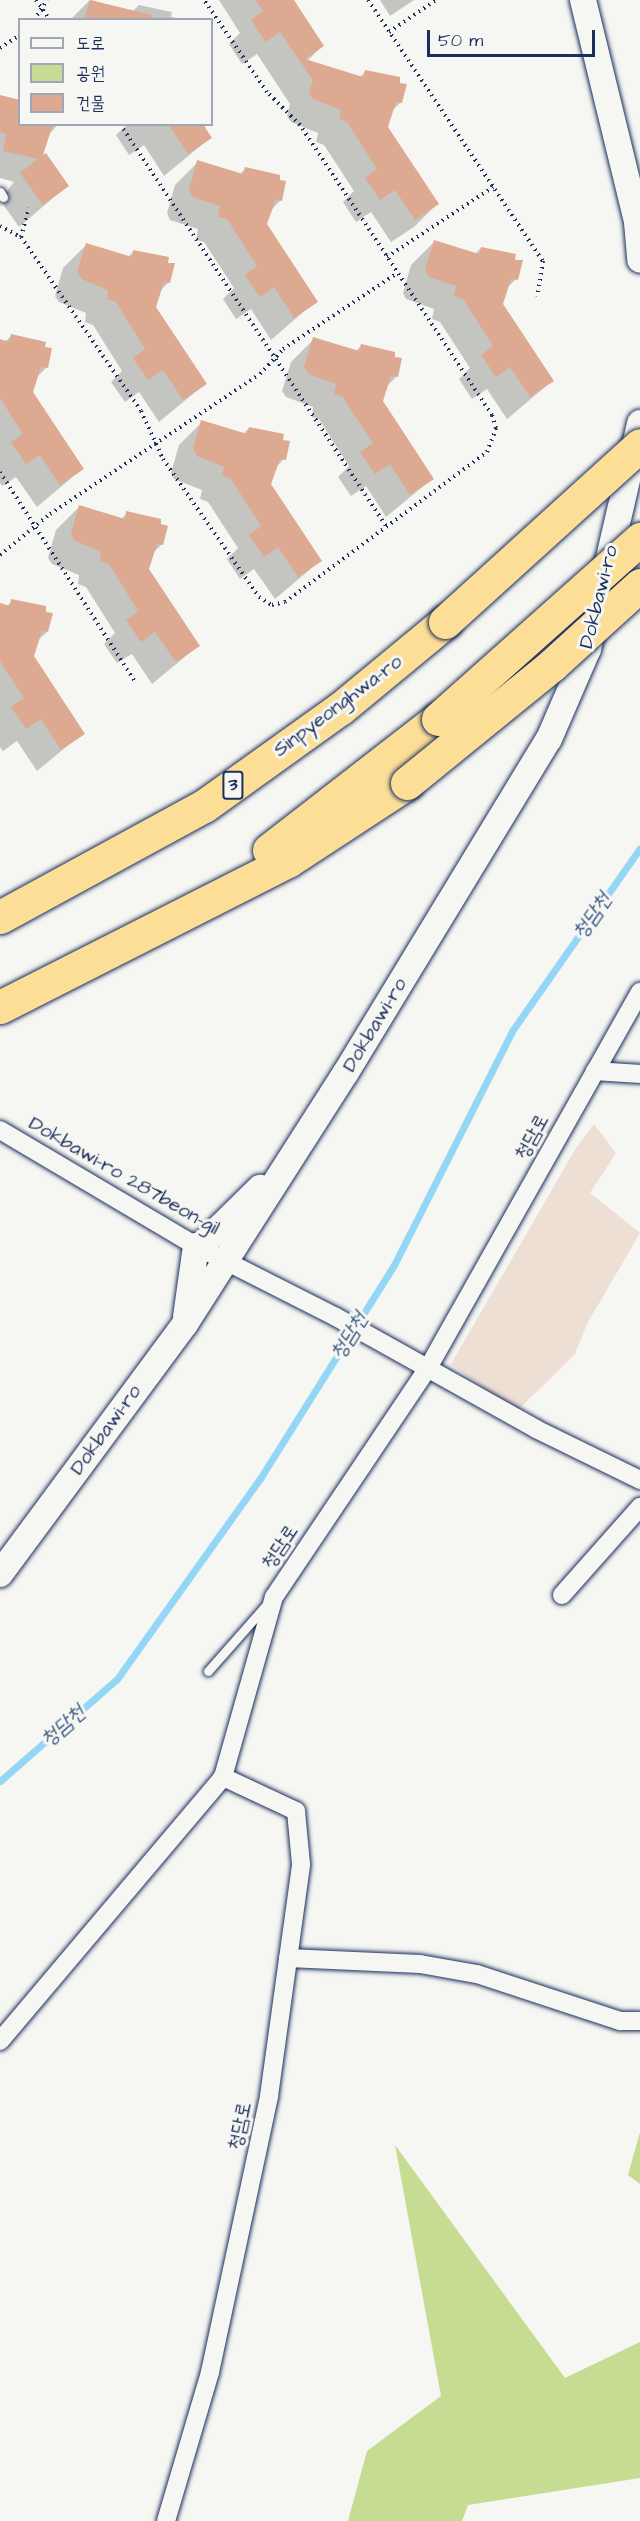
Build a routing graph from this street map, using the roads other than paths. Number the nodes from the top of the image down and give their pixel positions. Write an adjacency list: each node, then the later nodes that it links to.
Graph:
1 (583, 0): 2 (main road)
2 (640, 260)
3 (640, 423): 14 (main road, Dokbawi-ro)
4 (640, 445): 7 (highway, Sinpyeonghwa-ro / 3, bridge)
5 (640, 538): 8 (highway, bridge)
6 (640, 585): 8 (highway, bridge)
7 (0, 917)
8 (182, 918): 10 (highway)
9 (640, 992): 11 (street, 청담로)
10 (0, 1006)
11 (595, 1071): 12 (street); 18 (street, 청담로)
12 (640, 1074)
13 (0, 1130): 15 (street, Dokbawi-ro 287beon-gil)
14 (286, 1163): 15 (main road); 16 (main road, Dokbawi-ro)
15 (198, 1246): 16 (street, Dokbawi-ro 287beon-gil); 17 (main road)
16 (226, 1262): 17 (main road, Dokbawi-ro); 18 (street)
17 (185, 1324): 21 (main road, Dokbawi-ro)
18 (421, 1364): 19 (street); 23 (street, 청담로)
19 (640, 1480)
20 (640, 1507): 22 (street)
21 (0, 1574)
22 (562, 1595)
23 (274, 1597): 24 (lane); 25 (street, 청담로)
24 (208, 1671)
25 (224, 1776): 26 (street, 청담로); 28 (street, 청담로)
26 (288, 1958): 27 (street); 29 (street, 청담로)
27 (640, 2021)
28 (0, 2041)
29 (166, 2521)

